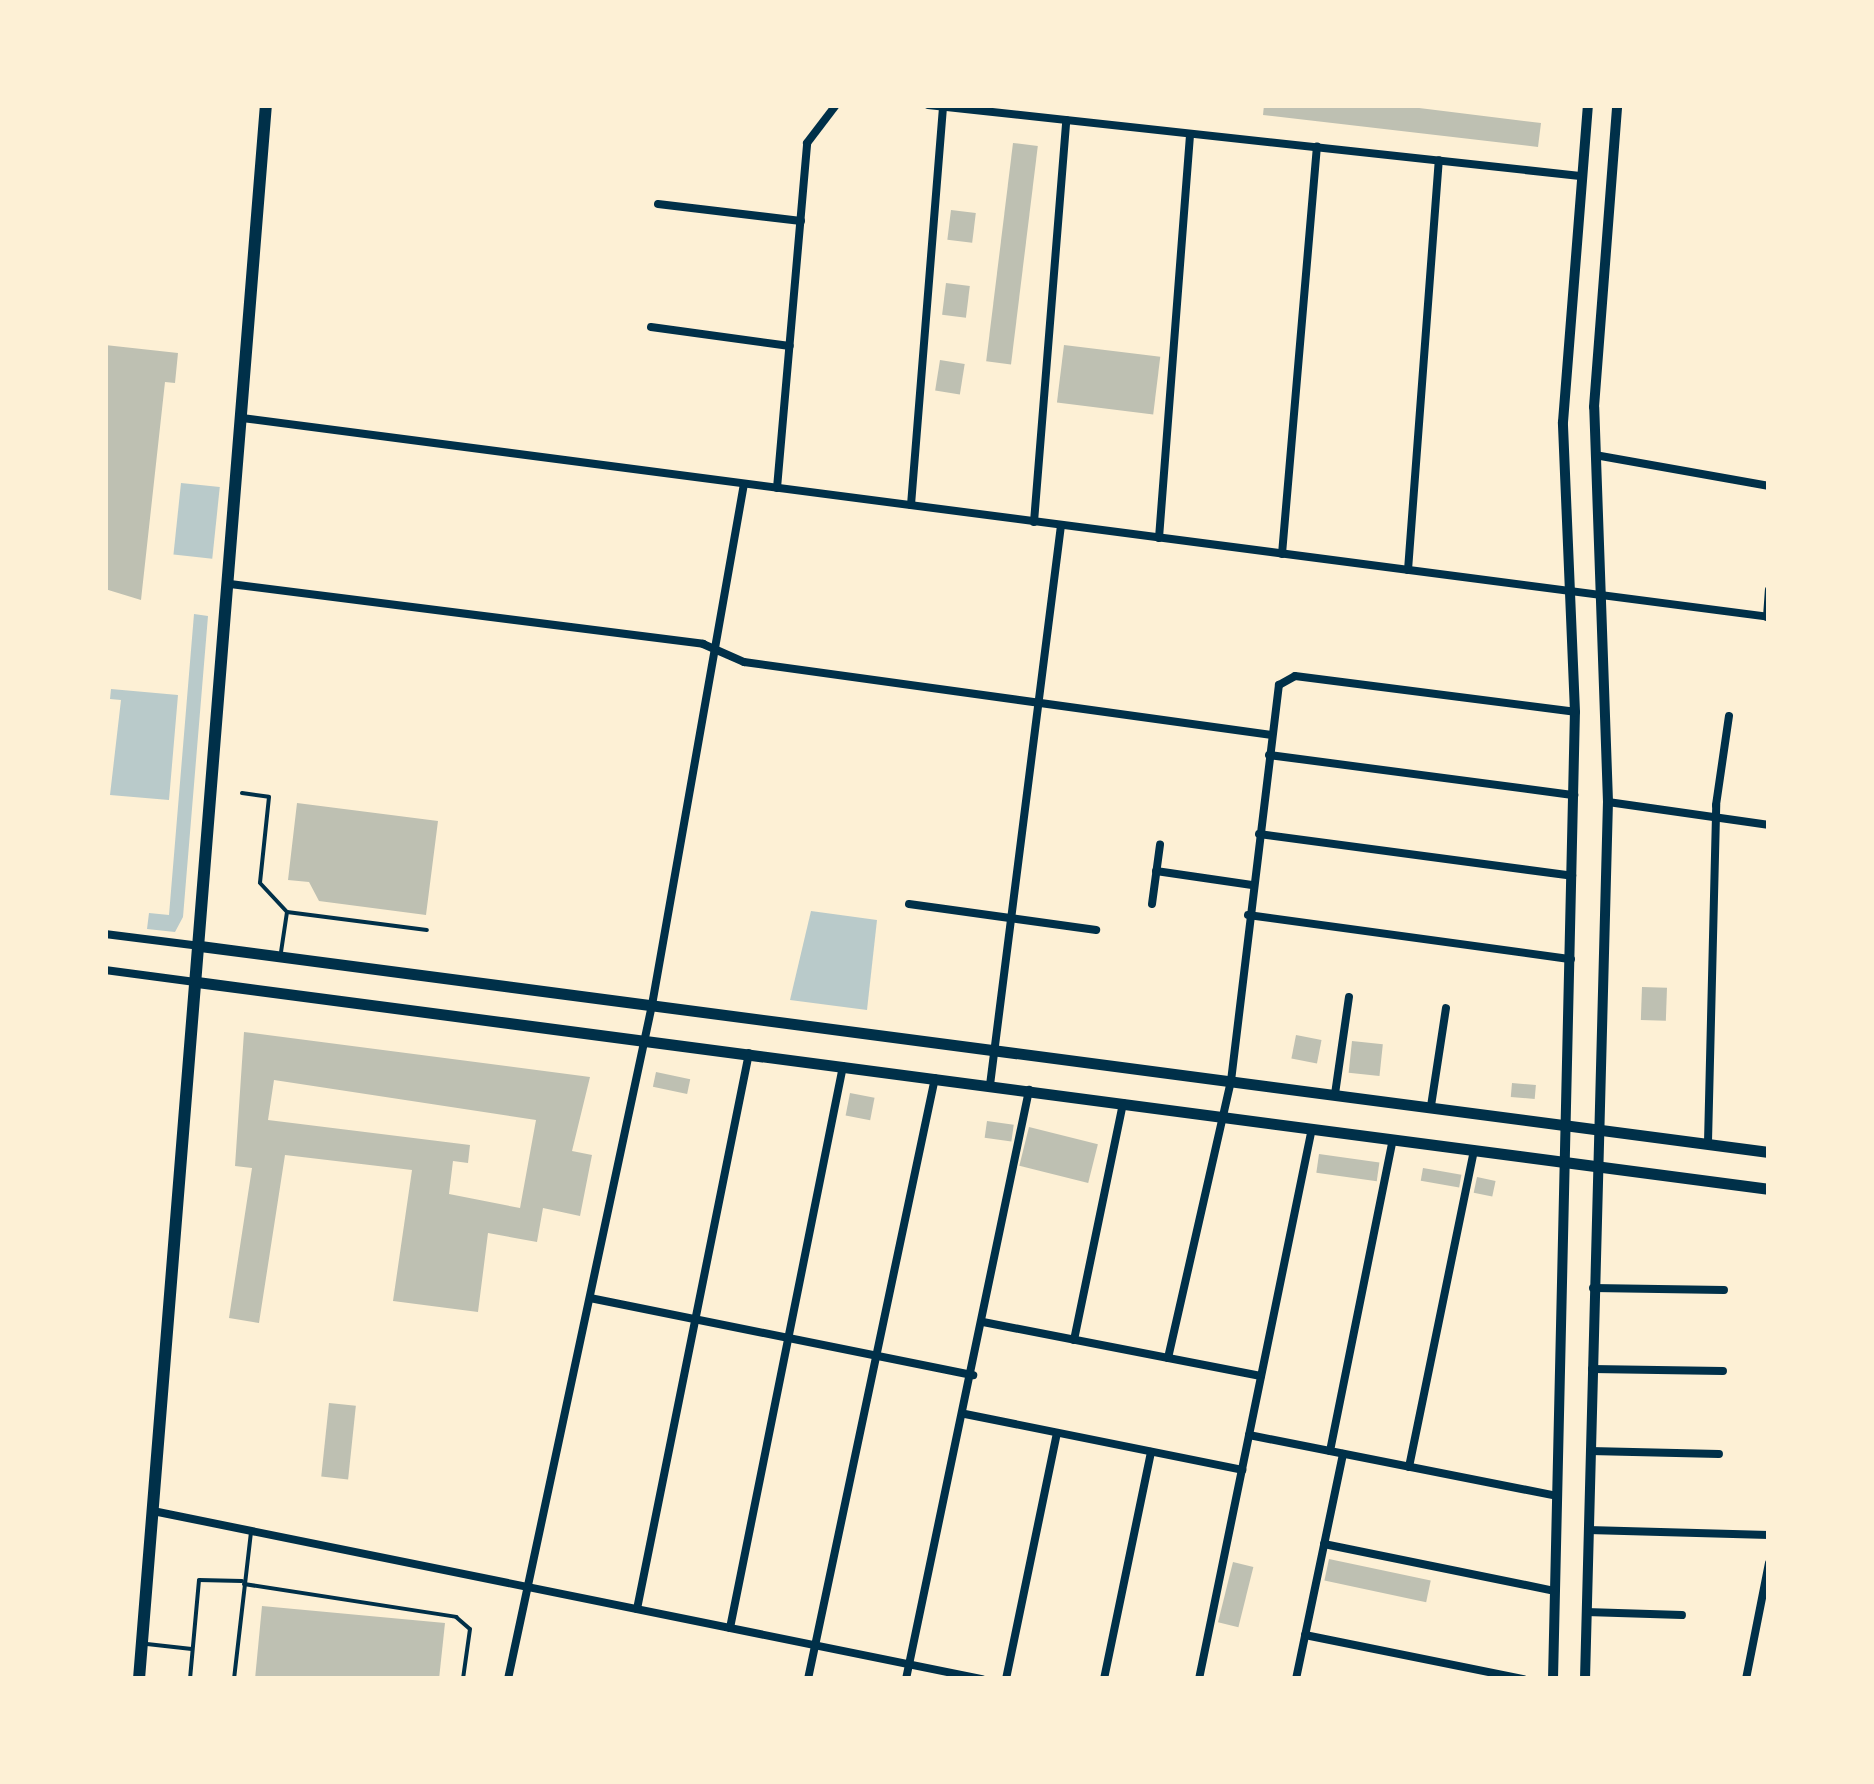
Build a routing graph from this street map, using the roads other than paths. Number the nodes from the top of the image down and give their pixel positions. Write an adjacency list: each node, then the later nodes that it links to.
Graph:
1 (266, 105): 16 (main road)
2 (928, 105): 6 (street)
3 (1588, 105): 11 (street)
4 (1616, 105): 17 (street)
5 (832, 106): 13 (street)
6 (942, 106): 7 (street); 21 (street)
7 (1066, 120): 8 (street); 22 (street)
8 (1190, 134): 9 (street); 24 (street)
9 (1316, 147): 10 (street); 25 (street)
10 (1438, 160): 11 (street); 26 (street)
11 (1580, 176): 29 (street)
12 (658, 204): 13 (street)
13 (801, 221): 15 (street)
14 (651, 327): 15 (street)
15 (790, 346): 20 (street)
16 (242, 418): 18 (street); 27 (main road)
17 (1594, 455): 19 (street); 30 (street)
18 (744, 484): 20 (street); 32 (street)
19 (1769, 486)
20 (777, 488): 21 (street)
21 (911, 506): 22 (street)
22 (1034, 522): 23 (street)
23 (1061, 525): 24 (street); 33 (street)
24 (1158, 538): 25 (street)
25 (1282, 554): 26 (street)
26 (1408, 570): 29 (street)
27 (230, 584): 32 (street); 56 (main road)
28 (1769, 590): 31 (street)
29 (1570, 591): 30 (street); 34 (street)
30 (1600, 596): 31 (street); 40 (street)
31 (1768, 617)
32 (720, 652): 33 (street); 62 (street)
33 (1038, 703): 36 (street); 52 (street)
34 (1575, 712): 36 (street); 39 (street)
35 (1729, 716): 41 (street)
36 (1272, 735): 37 (street)
37 (1269, 755): 39 (street); 43 (street)
38 (242, 793): 50 (lane)
39 (1574, 795): 46 (street)
40 (1608, 802): 41 (street); 78 (street)
41 (1717, 818): 42 (street); 80 (street)
42 (1769, 824)
43 (1259, 834): 46 (street); 47 (street)
44 (1160, 845): 45 (street)
45 (1156, 871): 47 (street); 49 (street)
46 (1572, 876): 58 (street)
47 (1252, 885): 51 (street)
48 (909, 904): 52 (street)
49 (1152, 904)
50 (288, 912): 53 (lane); 57 (lane)
51 (1248, 914): 58 (street); 69 (street)
52 (1011, 918): 54 (street); 65 (street)
53 (427, 930)
54 (1096, 930)
55 (105, 934): 56 (street)
56 (200, 946): 57 (main road); 60 (main road)
57 (280, 957): 62 (main road)
58 (1571, 959): 76 (street)
59 (105, 970): 60 (street)
60 (197, 982): 64 (main road); 110 (main road)
61 (1349, 998): 72 (street)
62 (652, 1005): 64 (street); 65 (main road)
63 (1446, 1008): 74 (street)
64 (642, 1039): 66 (main road); 88 (street)
65 (994, 1050): 69 (main road); 70 (street)
66 (749, 1053): 67 (main road); 89 (street)
67 (843, 1066): 68 (main road); 91 (street)
68 (935, 1078): 70 (main road); 93 (street)
69 (1231, 1080): 72 (main road); 75 (street)
70 (990, 1085): 71 (main road)
71 (1029, 1090): 73 (main road); 90 (street)
72 (1336, 1094): 74 (main road)
73 (1123, 1103): 75 (main road); 92 (street)
74 (1431, 1106): 76 (main road)
75 (1220, 1116): 77 (main road); 94 (street)
76 (1567, 1124): 78 (main road); 83 (street)
77 (1312, 1128): 79 (main road); 98 (street)
78 (1596, 1128): 80 (main road); 84 (street)
79 (1393, 1139): 81 (main road); 103 (street)
80 (1708, 1142): 82 (main road)
81 (1474, 1150): 83 (main road); 107 (street)
82 (1769, 1152)
83 (1565, 1164): 84 (main road); 109 (street)
84 (1596, 1168): 85 (main road); 86 (street)
85 (1769, 1189)
86 (1594, 1288): 87 (street); 95 (street)
87 (1724, 1290)
88 (590, 1298): 89 (street); 117 (street)
89 (696, 1318): 91 (street); 119 (street)
90 (983, 1322): 92 (street); 97 (street)
91 (788, 1338): 93 (street); 122 (street)
92 (1074, 1340): 94 (street)
93 (880, 1356): 97 (street); 125 (street)
94 (1168, 1358): 98 (street)
95 (1592, 1368): 96 (street); 102 (street)
96 (1723, 1371)
97 (973, 1374): 99 (street)
98 (1261, 1376): 101 (street)
99 (964, 1414): 100 (street); 127 (street)
100 (1056, 1433): 104 (street); 136 (street)
101 (1249, 1435): 103 (street); 108 (street)
102 (1590, 1450): 106 (street); 111 (street)
103 (1330, 1451): 105 (street)
104 (1151, 1452): 108 (street); 137 (street)
105 (1343, 1454): 107 (street); 114 (street)
106 (1719, 1454)
107 (1409, 1467): 109 (street)
108 (1242, 1470): 138 (street)
109 (1558, 1496): 118 (street)
110 (152, 1511): 112 (street); 124 (main road)
111 (1588, 1530): 113 (street); 120 (street)
112 (250, 1531): 116 (lane); 117 (street)
113 (1769, 1536)
114 (1324, 1544): 118 (street); 123 (street)
115 (1769, 1562): 143 (street)
116 (243, 1582): 126 (lane); 130 (lane); 131 (lane)
117 (532, 1588): 119 (street); 132 (street)
118 (1556, 1591): 141 (street)
119 (637, 1609): 122 (street)
120 (1586, 1612): 121 (street); 142 (street)
121 (1682, 1615)
122 (730, 1628): 125 (street)
123 (1305, 1635): 139 (street); 140 (street)
124 (142, 1643): 126 (lane); 128 (main road)
125 (819, 1646): 127 (street); 133 (street)
126 (193, 1649): 129 (lane)
127 (911, 1664): 134 (street); 135 (street)
128 (140, 1679)
129 (190, 1679)
130 (234, 1679)
131 (463, 1679)
132 (508, 1679)
133 (808, 1679)
134 (906, 1679)
135 (982, 1679)
136 (1006, 1679)
137 (1104, 1679)
138 (1199, 1679)
139 (1296, 1679)
140 (1524, 1679)
141 (1553, 1679)
142 (1585, 1679)
143 (1746, 1679)

